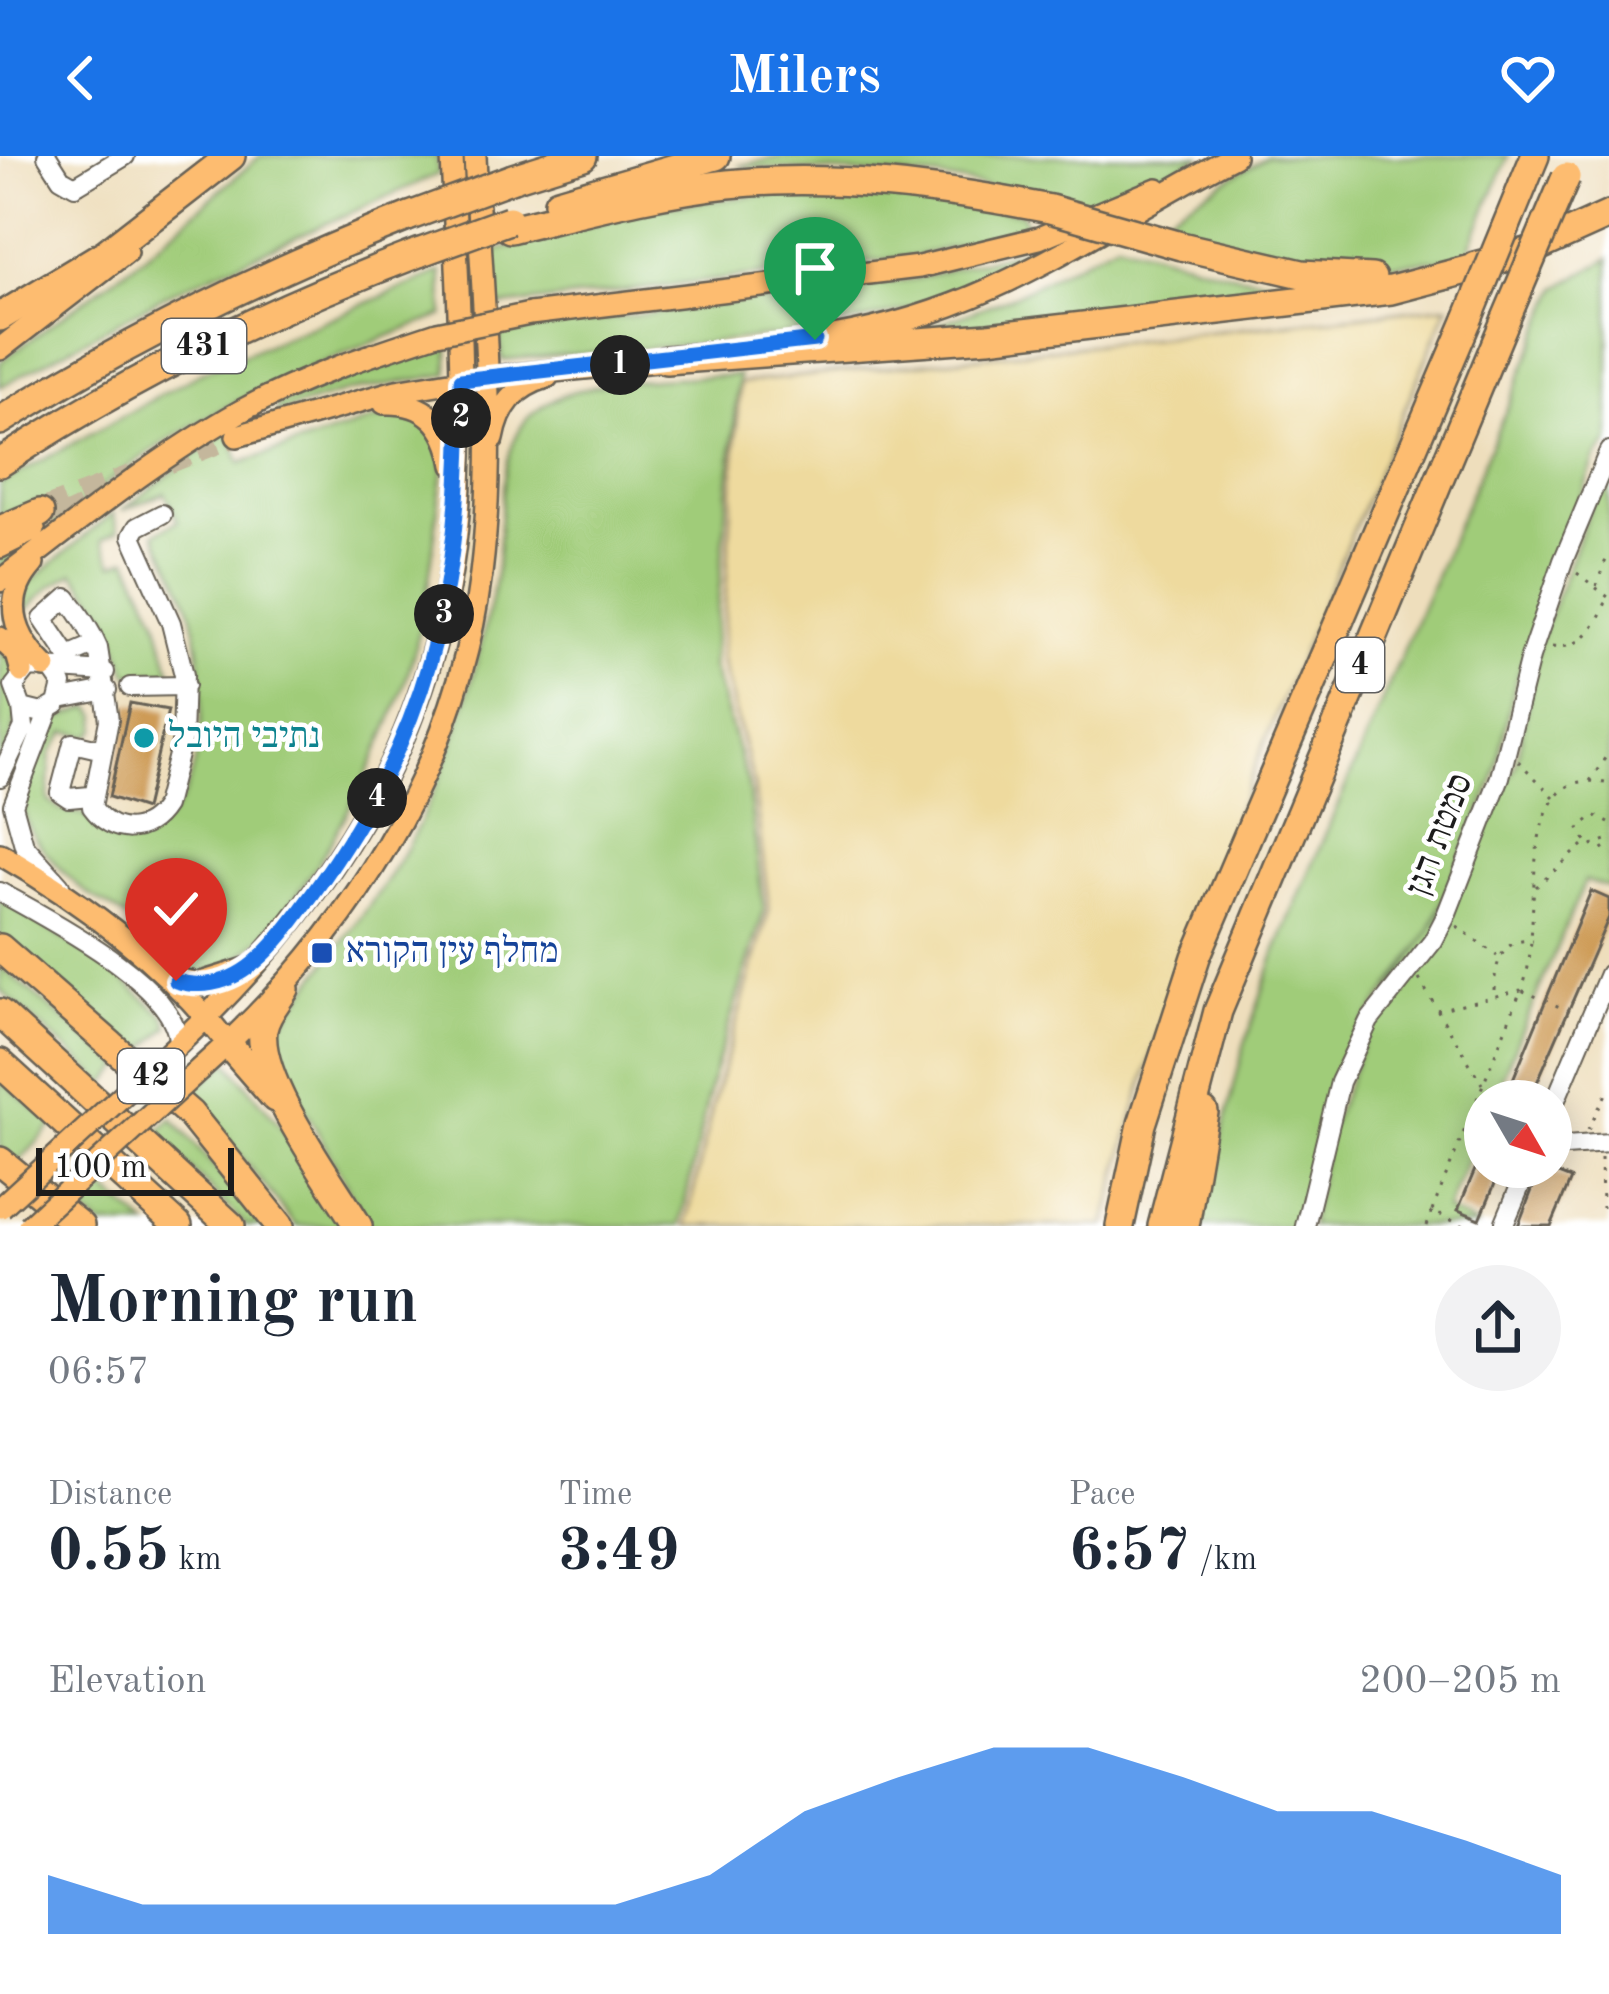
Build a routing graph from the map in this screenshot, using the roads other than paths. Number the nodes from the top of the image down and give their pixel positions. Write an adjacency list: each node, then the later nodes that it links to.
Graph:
1 (47, 156): 2 (street)
2 (125, 156)
3 (233, 156): 15 (highway); 16 (main road)
4 (452, 156): 20 (main road)
5 (475, 156): 19 (main road)
6 (583, 156): 13 (highway, 431, bridge)
7 (716, 156): 12 (highway, 431)
8 (1535, 156): 75 (highway, 4, bridge)
9 (1226, 160): 17 (main road); 31 (main road, bridge)
10 (1571, 166): 55 (highway, 4, bridge)
11 (1609, 215): 14 (highway)
12 (510, 225): 14 (highway, bridge); 26 (highway, 431, bridge)
13 (320, 253): 21 (highway); 23 (highway, 431)
14 (1493, 263): 17 (highway)
15 (0, 317)
16 (0, 349)
17 (667, 360): 18 (main road)
18 (571, 370): 19 (main road); 27 (main road)
19 (485, 376): 20 (main road); 27 (main road)
20 (461, 380): 22 (main road); 28 (main road)
21 (0, 399)
22 (324, 410): 24 (main road); 28 (main road)
23 (0, 421)
24 (236, 436)
25 (1609, 451): 78 (street, סמטת הגן)
26 (0, 464)
27 (487, 475): 54 (main road)
28 (459, 495): 51 (main road)
29 (162, 514): 40 (street)
30 (37, 521): 32 (highway); 33 (main road)
31 (78, 522): 34 (main road); 37 (main road)
32 (0, 530)
33 (0, 547)
34 (0, 581)
35 (0, 638): 38 (main road)
36 (96, 644): 39 (street)
37 (49, 669): 38 (street); 39 (street); 42 (street)
38 (22, 672): 43 (street)
39 (106, 681): 42 (street); 44 (street)
40 (185, 686): 41 (street); 46 (street)
41 (130, 687)
42 (54, 705): 43 (street); 49 (street)
43 (22, 708): 45 (street)
44 (103, 750): 46 (street); 46 (street)
45 (0, 776)
46 (91, 796)
47 (0, 854): 49 (main road)
48 (0, 892): 59 (street)
49 (76, 901): 52 (main road)
50 (0, 948): 73 (highway, 42)
51 (262, 960): 52 (main road); 57 (main road)
52 (160, 973): 57 (main road)
53 (1609, 974): 61 (street)
54 (285, 988): 58 (main road); 62 (highway)
55 (1218, 1011): 76 (highway, 4); 77 (highway)
56 (0, 1013): 72 (highway)
57 (208, 1018): 58 (main road); 59 (main road)
58 (228, 1044): 62 (highway); 69 (main road, bridge)
59 (178, 1045): 67 (main road, bridge)
60 (0, 1063): 71 (highway)
61 (1564, 1080)
62 (294, 1119): 74 (highway)
63 (1605, 1144): 64 (street)
64 (1572, 1148)
65 (0, 1161): 70 (highway)
66 (1519, 1188): 68 (street)
67 (0, 1208)
68 (1505, 1222)
69 (29, 1226)
70 (80, 1226)
71 (178, 1226)
72 (231, 1226)
73 (280, 1226)
74 (358, 1226)
75 (1120, 1226)
76 (1162, 1226)
77 (1185, 1226)
78 (1305, 1226)

